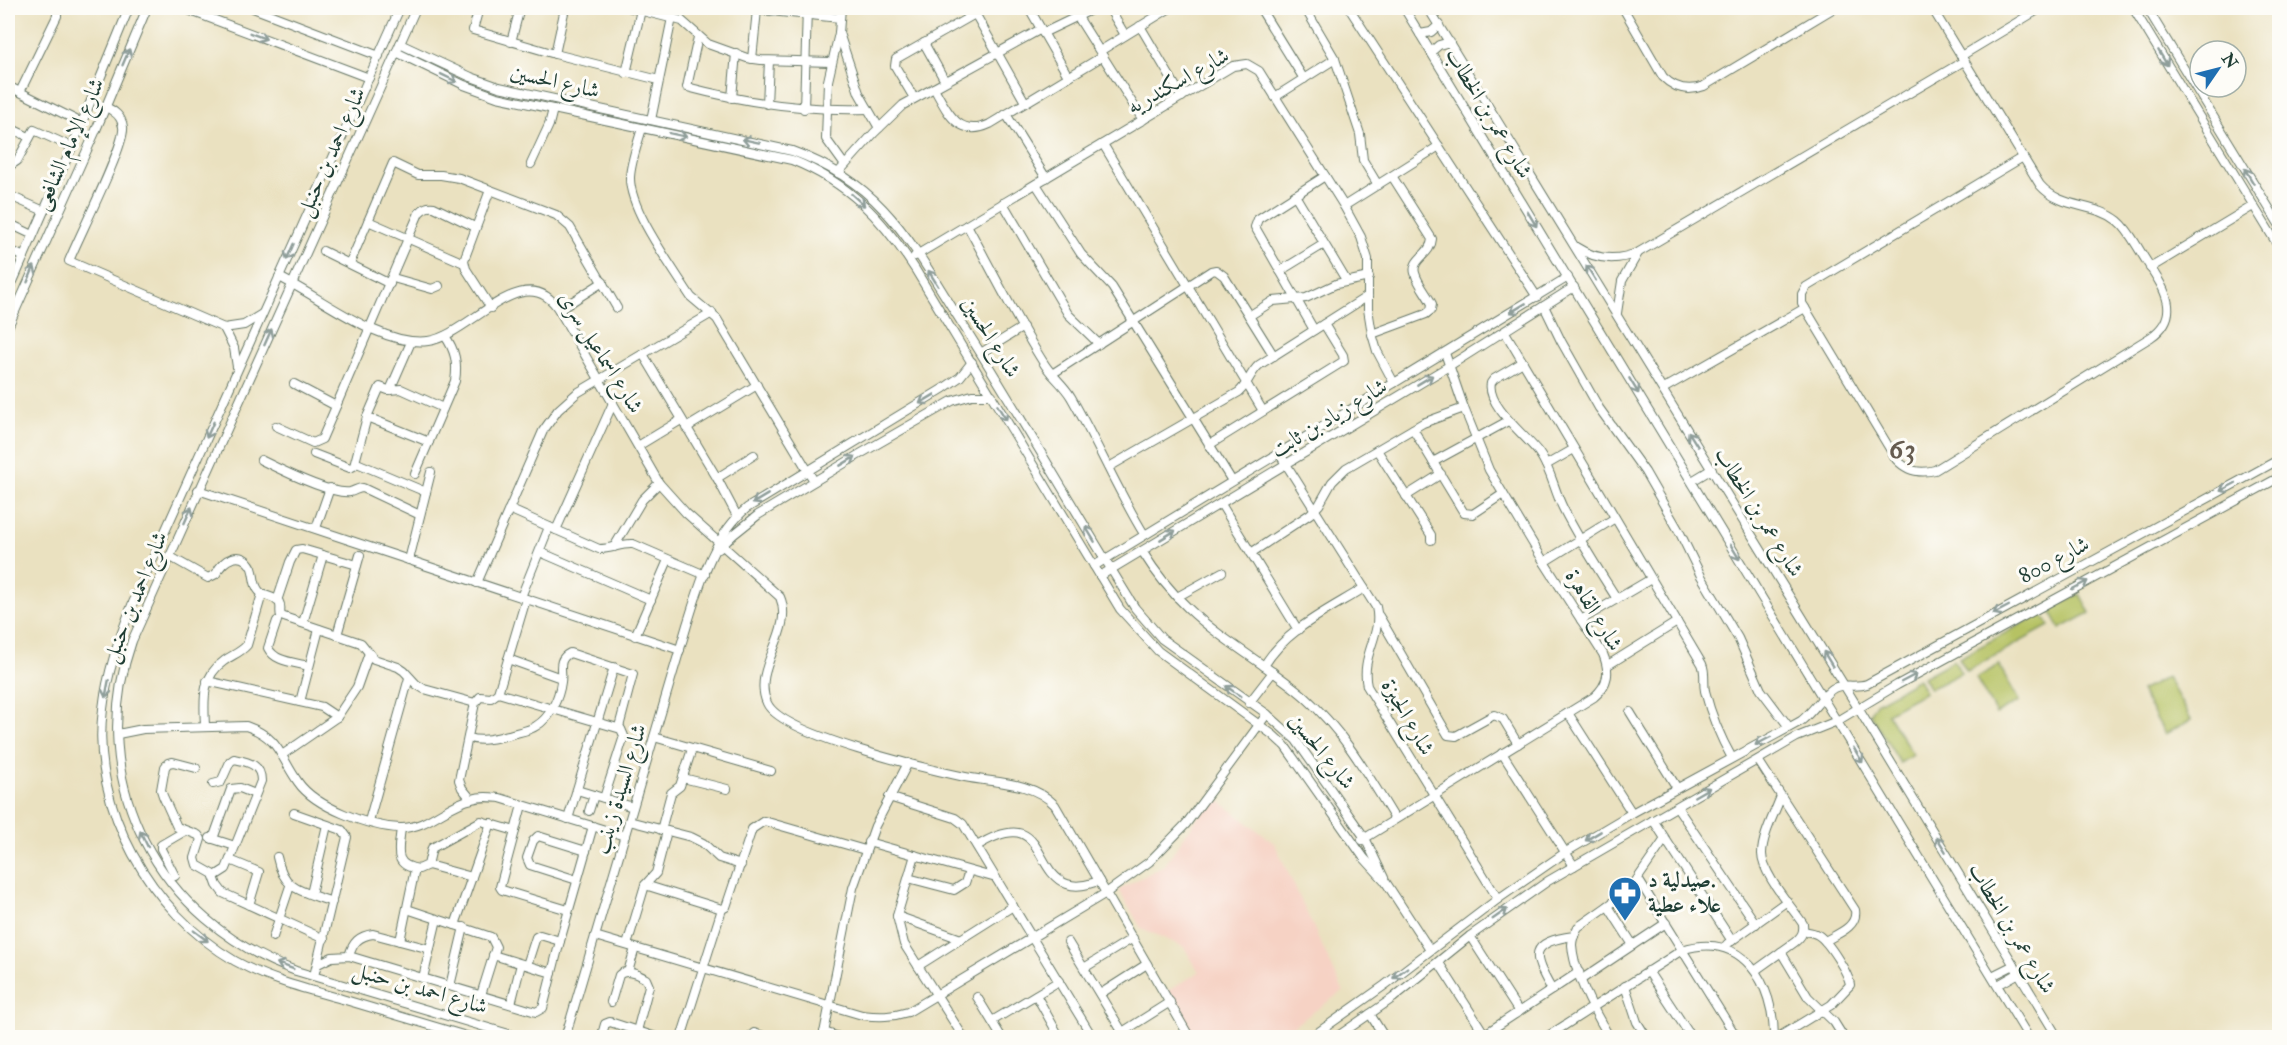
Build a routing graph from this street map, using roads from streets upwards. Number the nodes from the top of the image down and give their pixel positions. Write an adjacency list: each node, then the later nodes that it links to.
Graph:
1 (54, 8): 71 (street)
2 (128, 8): 87 (street, شارع الإمام الشافعى)
3 (147, 8): 79 (street, شارع الإمام الشافعى, one-way to 3)
4 (183, 8): 64 (street, one-way to 64)
5 (254, 8): 55 (street)
6 (400, 8): 55 (street, شارع احمد بن حنبل)
7 (417, 8): 49 (street, شارع احمد بن حنبل)
8 (479, 8): 46 (street)
9 (520, 8): 46 (street)
10 (565, 8): 54 (street)
11 (631, 8): 31 (street)
12 (708, 8): 33 (street)
13 (741, 8): 32 (street)
14 (841, 8): 37 (street)
15 (1029, 8): 41 (street)
16 (1095, 8): 36 (street)
17 (1109, 8): 44 (street)
18 (1168, 8): 40 (street)
19 (1260, 8): 65 (street)
20 (1305, 8): 58 (street)
21 (1349, 8): 93 (street)
22 (1404, 8): 43 (street, شارع عمر بن الخطاب)
23 (1428, 8): 39 (street, شارع عمر بن الخطاب)
24 (1623, 8): 25 (street)
25 (1834, 8)
26 (1932, 8): 56 (street)
27 (2041, 8): 56 (street)
28 (2133, 8): 113 (street, one-way to 113)
29 (2148, 8): 38 (street)
30 (2155, 8): 38 (street)
31 (641, 10): 33 (street); 62 (street)
32 (757, 10): 34 (street); 57 (street)
33 (673, 11): 45 (street); 66 (street)
34 (807, 11): 37 (street); 60 (street)
35 (973, 11): 48 (street); 52 (street)
36 (1078, 17): 41 (street); 53 (street)
37 (840, 18): 42 (street)
38 (2154, 18): 119 (street, one-way to 38)
39 (1439, 25): 43 (street); 47 (street, شارع عمر بن الخطاب)
40 (1140, 26): 44 (street); 72 (street)
41 (1042, 31): 52 (street); 63 (street)
42 (839, 33): 61 (street); 82 (street)
43 (1420, 34): 50 (street, شارع عمر بن الخطاب)
44 (1125, 35): 53 (street)
45 (698, 37): 51 (street); 74 (street)
46 (511, 42): 54 (street)
47 (1450, 42): 50 (street); 125 (street, شارع عمر بن الخطاب)
48 (924, 43): 67 (street); 75 (street)
49 (398, 48): 70 (street, شارع الحسين); 76 (street, شارع الحسين, one-way to 76); 143 (street, شارع احمد بن حنبل)
50 (1431, 52): 139 (street, شارع عمر بن الخطاب, one-way to 139)
51 (736, 53): 57 (street); 74 (street)
52 (996, 53): 67 (street); 77 (street)
53 (1101, 53): 63 (street); 86 (street)
54 (555, 54): 62 (street)
55 (379, 56): 64 (street, شارع احمد بن حنبل)
56 (1962, 58): 97 (street); 129 (street)
57 (753, 59): 59 (street)
58 (1335, 59): 65 (street); 107 (street)
59 (769, 61): 60 (street); 78 (street)
60 (805, 62): 61 (street); 81 (street)
61 (831, 62): 83 (street)
62 (626, 72): 66 (street)
63 (1068, 76): 77 (street)
64 (369, 78): 137 (street, شارع احمد بن حنبل, one-way to 137)
65 (1304, 79): 73 (street)
66 (658, 80): 85 (street)
67 (945, 81): 69 (street)
68 (8, 86): 71 (street)
69 (934, 88): 75 (street); 84 (street)
70 (509, 90): 76 (street); 85 (street, شارع الحسين)
71 (20, 92): 87 (street)
72 (1182, 97): 73 (street, شارع اسكندريه); 86 (street, شارع اسكندريه)
73 (1275, 97): 103 (street, شارع اسكندريه)
74 (732, 98): 78 (street)
75 (914, 98): 90 (street)
76 (508, 100): 80 (street, شارع الحسين)
77 (1025, 102): 84 (street)
78 (767, 104): 81 (street)
79 (105, 107): 121 (street, شارع الإمام الشافعى); 164 (street)
80 (553, 109): 89 (street, شارع الحسين); 99 (street)
81 (804, 109): 83 (street)
82 (868, 109): 83 (street); 90 (street)
83 (827, 110): 100 (street)
84 (1006, 114): 105 (street)
85 (651, 120): 95 (street, شارع الحسين, one-way to 85)
86 (1143, 120): 92 (street, شارع اسكندريه)
87 (82, 123): 94 (street, شارع الإمام الشافعى)
88 (8, 127): 91 (street)
89 (642, 128): 95 (street, شارع الحسين, one-way to 95); 156 (street)
90 (879, 128): 100 (street)
91 (29, 137): 94 (street); 98 (street)
92 (1103, 144): 105 (street, شارع اسكندريه); 145 (street)
93 (1439, 146): 104 (street); 149 (street)
94 (72, 147): 114 (street, شارع الإمام الشافعى)
95 (772, 150): 102 (street, شارع الحسين); 132 (street, شارع الحسين, one-way to 132)
96 (8, 156): 98 (street)
97 (2023, 157): 135 (street); 154 (street)
98 (17, 161): 101 (street)
99 (531, 164)
100 (844, 164): 102 (street)
101 (8, 167)
102 (838, 173): 130 (street, شارع الحسين)
103 (1325, 176): 110 (street); 112 (street, شارع اسكندريه)
104 (1392, 176): 107 (street); 168 (street)
105 (1046, 178): 106 (street, شارع اسكندريه)
106 (1036, 184): 111 (street, شارع اسكندريه); 160 (street)
107 (1377, 185): 112 (street)
108 (490, 190): 115 (street); 120 (street); 142 (street)
109 (8, 195): 114 (street)
110 (1295, 195): 124 (street); 136 (street)
111 (1003, 203): 118 (street, شارع اسكندريه); 171 (street)
112 (1344, 206): 138 (street, شارع اسكندريه)
113 (2253, 206): 127 (street); 135 (street)
114 (44, 211): 117 (street, شارع الإمام الشافعى)
115 (368, 221): 123 (street); 133 (street)
116 (8, 223): 122 (street)
117 (39, 223): 121 (street); 122 (street, شارع الإمام الشافعى)
118 (967, 225): 130 (street, شارع اسكندريه); 163 (street)
119 (2280, 226)
120 (475, 227): 123 (street); 134 (street)
121 (51, 228): 162 (street, شارع الإمام الشافعى, one-way to 121)
122 (33, 235): 131 (street, شارع الإمام الشافعى)
123 (409, 240): 134 (street); 141 (street)
124 (1324, 244): 136 (street); 140 (street)
125 (1575, 247): 129 (street); 158 (street, شارع عمر بن الخطاب, one-way to 125)
126 (8, 249): 131 (street)
127 (2280, 249)
128 (323, 251): 133 (street)
129 (1638, 252): 158 (street)
130 (918, 254): 132 (street, شارع اسكندريه); 172 (street, شارع الحسين, one-way to 130)
131 (24, 257): 147 (street, شارع الإمام الشافعى)
132 (909, 259): 176 (street, شارع الحسين)
133 (350, 263): 141 (street)
134 (464, 263): 152 (street)
135 (2150, 268): 154 (street)
136 (1280, 272): 150 (street)
137 (279, 277): 143 (street, شارع اسماعيل سرى); 157 (street, شارع احمد بن حنبل)
138 (1369, 277): 140 (street); 148 (street, شارع اسكندريه)
139 (1568, 277): 146 (street, شارع عمر بن الخطاب); 149 (street, شارع زياد بن ثابت)
140 (1346, 280): 150 (street)
141 (391, 281): 144 (street); 165 (street)
142 (603, 282): 153 (street); 155 (street)
143 (292, 283): 165 (street, شارع اسماعيل سرى); 229 (street, شارع احمد بن حنبل, one-way to 143)
144 (439, 286)
145 (1188, 286): 159 (street); 160 (street); 182 (street)
146 (1574, 287): 151 (street, شارع زياد بن ثابت); 226 (street, شارع عمر بن الخطاب, one-way to 226)
147 (8, 293)
148 (1368, 296): 161 (street); 168 (street, شارع اسكندريه)
149 (1537, 297): 173 (street, شارع زياد بن ثابت, one-way to 173)
150 (1296, 300): 159 (street); 166 (street)
151 (1544, 306): 167 (street, شارع زياد بن ثابت); 309 (street)
152 (491, 308): 155 (street, شارع اسماعيل سرى); 169 (street, شارع اسماعيل سرى)
153 (617, 308)
154 (1805, 308): 186 (street)
155 (559, 310): 181 (street, شارع اسماعيل سرى)
156 (712, 313): 174 (street); 185 (street)
157 (262, 314): 164 (street); 179 (street, شارع احمد بن حنبل)
158 (1617, 314): 186 (street, شارع عمر بن الخطاب)
159 (1249, 316): 175 (street)
160 (1133, 322): 171 (street); 195 (street)
161 (1324, 324): 166 (street); 193 (street)
162 (8, 327)
163 (1023, 327): 172 (street); 180 (street)
164 (224, 328): 179 (street)
165 (371, 328): 170 (street, شارع اسماعيل سرى); 190 (street)
166 (1314, 330): 175 (street)
167 (1505, 332): 177 (street); 178 (street, شارع زياد بن ثابت)
168 (1372, 334): 183 (street, شارع اسكندريه)
169 (445, 336): 170 (street, شارع اسماعيل سرى); 191 (street)
170 (411, 342): 187 (street)
171 (1099, 344): 180 (street)
172 (981, 353): 252 (street, شارع الحسين, one-way to 172)
173 (1445, 353): 178 (street, شارع القاهرة); 183 (street, شارع زياد بن ثابت)
174 (643, 354): 181 (street); 197 (street)
175 (1274, 356): 182 (street)
176 (972, 362): 188 (street, شارع الحسين); 218 (street, شارع السيدة زينب, one-way to 218)
177 (1523, 362): 196 (street); 204 (street)
178 (1449, 366): 192 (street, شارع القاهرة); 213 (street, شارع زياد بن ثابت, one-way to 178)
179 (238, 369): 271 (street, شارع احمد بن حنبل, one-way to 271)
180 (1052, 374): 216 (street)
181 (599, 379): 189 (street, شارع اسماعيل سرى); 234 (street)
182 (1246, 383): 193 (street); 195 (street)
183 (1394, 383): 206 (street, شارع زياد بن ثابت)
184 (294, 384): 190 (street)
185 (757, 385): 197 (street); 218 (street)
186 (1663, 389): 217 (street, شارع عمر بن الخطاب, one-way to 186)
187 (390, 390): 191 (street); 194 (street)
188 (992, 395): 224 (street, شارع السيدة زينب, one-way to 188); 257 (street, شارع الحسين, one-way to 257)
189 (613, 403): 203 (street, شارع اسماعيل سرى); 240 (street)
190 (336, 406): 198 (street)
191 (443, 408): 201 (street)
192 (1464, 408): 199 (street); 200 (street, شارع القاهرة)
193 (1263, 411): 202 (street)
194 (367, 417): 201 (street); 212 (street)
195 (1193, 419): 202 (street); 216 (street)
196 (1508, 421): 200 (street); 214 (street)
197 (683, 424): 203 (street); 222 (street)
198 (276, 426)
199 (1413, 429): 205 (street); 211 (street)
200 (1476, 438): 211 (street); 231 (street, شارع القاهرة)
201 (429, 442): 220 (street)
202 (1209, 445): 225 (street)
203 (638, 446): 227 (street, شارع اسماعيل سرى)
204 (1574, 449): 214 (street); 238 (street)
205 (1377, 450): 232 (street); 235 (street)
206 (1279, 453): 213 (street); 225 (street, شارع زياد بن ثابت)
207 (314, 454): 212 (street)
208 (754, 455): 222 (street)
209 (2280, 459): 215 (street, شارع 800)
210 (261, 460): 228 (street)
211 (1433, 462): 221 (street)
212 (357, 463): 230 (street)
213 (1287, 464): 233 (street, شارع زياد بن ثابت); 235 (street)
214 (1546, 465): 243 (street)
215 (2265, 466): 223 (street); 293 (street, شارع 800, one-way to 293)
216 (1109, 467): 241 (street)
217 (1712, 469): 226 (street); 293 (street, شارع عمر بن الخطاب, one-way to 217)
218 (808, 470): 224 (street); 237 (street, شارع السيدة زينب, one-way to 237)
219 (431, 472): 230 (street)
220 (415, 474)
221 (1440, 474): 231 (street); 232 (street)
222 (717, 478): 237 (street)
223 (2276, 479): 299 (street, شارع 800, one-way to 223)
224 (814, 481): 244 (street, شارع السيدة زينب)
225 (1232, 481): 241 (street, شارع زياد بن ثابت)
226 (1692, 481): 295 (street, شارع عمر بن الخطاب, one-way to 295)
227 (659, 483): 244 (street, شارع اسماعيل سرى); 245 (street)
228 (330, 488): 236 (street); 239 (street)
229 (198, 490): 239 (street); 251 (street, شارع احمد بن حنبل, one-way to 229)
230 (426, 492): 236 (street)
231 (1503, 494): 255 (street, شارع القاهرة)
232 (1406, 496): 242 (street)
233 (1221, 504): 246 (street, شارع زياد بن ثابت, one-way to 233); 248 (street)
234 (509, 509): 240 (street); 263 (street)
235 (1315, 510): 248 (street); 264 (street)
236 (420, 515): 253 (street)
237 (737, 516): 244 (street, شارع السيدة زينب)
238 (1616, 518): 243 (street); 262 (street)
239 (316, 528): 253 (street)
240 (552, 529): 245 (street); 247 (street)
241 (1144, 534): 252 (street, شارع زياد بن ثابت)
242 (1431, 540)
243 (1580, 540): 255 (street); 268 (street)
244 (720, 544): 260 (street, شارع السيدة زينب); 323 (street, شارع اسماعيل سرى)
245 (614, 548): 254 (street)
246 (1142, 551): 258 (street, شارع زياد بن ثابت); 266 (street)
247 (540, 552): 267 (street); 269 (street)
248 (1251, 553): 279 (street)
249 (323, 555): 256 (street); 270 (street); 277 (street)
250 (360, 555): 256 (street)
251 (169, 556): 265 (street); 273 (street, شارع احمد بن حنبل)
252 (1105, 559): 257 (street, شارع زياد بن ثابت); 258 (street, شارع الحسين)
253 (409, 560): 263 (street)
254 (668, 560): 260 (street); 269 (street)
255 (1544, 562): 274 (street, شارع القاهرة)
256 (357, 565): 280 (street)
257 (1094, 566): 261 (street, شارع الحسين)
258 (1111, 570): 261 (street, شارع زياد بن ثابت); 298 (street, شارع الحسين, one-way to 258)
259 (1222, 572): 266 (street)
260 (705, 575): 282 (street, شارع السيدة زينب)
261 (1100, 576): 308 (street, شارع الحسين)
262 (1651, 579): 268 (street); 276 (street)
263 (477, 583): 267 (street)
264 (1364, 588): 272 (street); 279 (street)
265 (262, 594): 270 (street); 292 (street)
266 (1177, 597): 287 (street)
267 (524, 598): 281 (street); 284 (street)
268 (1617, 599): 274 (street)
269 (651, 600): 281 (street)
270 (278, 601): 277 (street)
271 (132, 605): 273 (street); 399 (street, شارع احمد بن حنبل, one-way to 399)
272 (1377, 614): 317 (street); 333 (street, شارع الجيزة)
273 (143, 616): 301 (street, شارع احمد بن حنبل)
274 (1581, 620): 285 (street, شارع القاهرة)
275 (277, 621): 286 (street)
276 (1677, 622): 285 (street); 321 (street)
277 (303, 623): 278 (street)
278 (319, 628): 280 (street); 286 (street)
279 (1298, 630): 287 (street)
280 (337, 635): 283 (street)
281 (635, 636): 282 (street)
282 (680, 650): 315 (street, شارع السيدة زينب)
283 (369, 653): 290 (street); 305 (street)
284 (508, 658): 291 (street); 294 (street)
285 (1608, 665): 303 (street, شارع القاهرة)
286 (308, 666): 296 (street)
287 (1264, 666): 289 (street)
288 (614, 667): 291 (street); 306 (street); 311 (street)
289 (1273, 672): 298 (street); 345 (street)
290 (409, 678): 297 (street); 348 (street)
291 (561, 678): 300 (street)
292 (207, 681): 296 (street); 310 (street)
293 (1845, 686): 295 (street, شارع 800); 299 (street, شارع عمر بن الخطاب)
294 (498, 693): 297 (street); 300 (street)
295 (1823, 698): 307 (street, شارع عمر بن الخطاب); 309 (street, شارع 800)
296 (300, 702): 305 (street)
297 (475, 703): 316 (street)
298 (1249, 703): 304 (street, شارع الحسين)
299 (1858, 708): 307 (street, شارع 800); 432 (street, شارع عمر بن الخطاب, one-way to 299)
300 (552, 709): 306 (street); 316 (street)
301 (118, 712): 312 (street); 313 (street, شارع احمد بن حنبل)
302 (1630, 712): 328 (street)
303 (1568, 713): 317 (street, شارع القاهرة); 343 (street)
304 (1267, 714): 308 (street); 358 (street, شارع الحسين)
305 (338, 717): 320 (street)
306 (598, 721): 311 (street); 330 (street)
307 (1837, 721): 314 (street, شارع 800); 443 (street, شارع عمر بن الخطاب, one-way to 443)
308 (1259, 725): 361 (street, شارع الحسين); 386 (street)
309 (1793, 725): 314 (street); 321 (street, شارع 800, one-way to 321)
310 (205, 726): 312 (street); 320 (street)
311 (619, 727): 336 (street)
312 (137, 729): 313 (street)
313 (118, 734): 394 (street, شارع احمد بن حنبل, one-way to 313)
314 (1803, 734): 322 (street, شارع 800)
315 (654, 737): 318 (street); 339 (street, شارع السيدة زينب)
316 (468, 738): 337 (street)
317 (1518, 744): 319 (street, شارع القاهرة)
318 (692, 748): 325 (street); 326 (street)
319 (1502, 753): 333 (street, شارع القاهرة); 366 (street)
320 (282, 755): 348 (street)
321 (1732, 758): 328 (street, شارع 800)
322 (1758, 760): 334 (street); 340 (street, شارع 800, one-way to 322)
323 (908, 763): 335 (street); 382 (street)
324 (196, 768): 354 (street)
325 (771, 771)
326 (683, 778): 329 (street); 353 (street)
327 (213, 784): 331 (street)
328 (1677, 788): 343 (street, شارع 800)
329 (727, 789)
330 (577, 790): 332 (street); 344 (street)
331 (255, 794): 359 (street); 362 (street)
332 (594, 795): 336 (street); 341 (street)
333 (1434, 795): 345 (street, شارع القاهرة); 388 (street, شارع الجيزة)
334 (1781, 796): 389 (street); 417 (street)
335 (889, 797): 363 (street); 364 (street)
336 (604, 798): 339 (street)
337 (471, 799): 338 (street); 352 (street)
338 (522, 805): 344 (street); 355 (street)
339 (633, 807): 347 (street, شارع السيدة زينب)
340 (1677, 807): 346 (street, شارع 800); 403 (street)
341 (589, 811)
342 (294, 813): 350 (street)
343 (1632, 813): 366 (street, شارع 800, one-way to 366)
344 (568, 819): 351 (street)
345 (1395, 819): 358 (street, شارع القاهرة)
346 (1653, 820): 360 (street); 372 (street, شارع 800)
347 (629, 821): 353 (street); 357 (street, شارع السيدة زينب)
348 (369, 822): 352 (street)
349 (490, 823): 355 (street); 370 (street); 377 (street)
350 (327, 825): 387 (street); 390 (street)
351 (593, 826): 357 (street); 365 (street)
352 (401, 828): 373 (street)
353 (664, 830): 371 (street); 384 (street)
354 (185, 831): 356 (street); 375 (street)
355 (514, 831): 396 (street)
356 (198, 835): 359 (street); 376 (street)
357 (625, 836): 406 (street, شارع السيدة زينب)
358 (1365, 838): 361 (street, شارع القاهرة); 383 (street, شارع الحسين)
359 (213, 839): 362 (street)
360 (1665, 839): 380 (street); 416 (street)
361 (1355, 845): 383 (street, شارع الحسين)
362 (235, 846): 369 (street)
363 (867, 846): 367 (street); 371 (street); 458 (street)
364 (977, 846): 379 (street); 382 (street)
365 (586, 851): 381 (street); 381 (street)
366 (1566, 852): 372 (street); 388 (street, شارع 800)
367 (915, 855): 374 (street); 378 (street)
368 (277, 857): 385 (street)
369 (230, 860): 376 (street); 391 (street)
370 (428, 865): 373 (street); 377 (street)
371 (741, 865): 397 (street)
372 (1574, 866): 407 (street, شارع 800, one-way to 372)
373 (415, 869): 395 (street)
374 (969, 871): 378 (street); 379 (street)
375 (175, 876)
376 (215, 876): 391 (street)
377 (472, 878): 404 (street)
378 (908, 878): 398 (street)
379 (996, 878): 392 (street)
380 (1638, 879): 393 (street); 402 (street)
381 (577, 880): 396 (street)
382 (1099, 881): 386 (street)
383 (1385, 881): 423 (street, شارع الحسين)
384 (645, 885): 397 (street); 420 (street)
385 (290, 886): 387 (street); 400 (street)
386 (1106, 893): 410 (street); 411 (street)
387 (311, 894): 390 (street)
388 (1498, 899): 423 (street, شارع 800)
389 (1787, 901): 403 (street); 405 (street)
390 (332, 902): 412 (street)
391 (249, 905): 400 (street)
392 (1013, 906): 410 (street); 413 (street)
393 (1608, 906): 408 (street); 419 (street)
394 (192, 907): 399 (street); 442 (street, شارع احمد بن حنبل, one-way to 394)
395 (407, 909): 401 (street); 415 (street)
396 (568, 909): 414 (street)
397 (722, 909): 434 (street)
398 (897, 916): 413 (street); 433 (street)
399 (180, 918): 468 (street, شارع احمد بن حنبل, one-way to 468)
400 (279, 919): 409 (street); 412 (street)
401 (437, 919): 404 (street); 422 (street)
402 (1666, 923): 419 (street); 424 (street)
403 (1756, 924): 416 (street)
404 (460, 926): 427 (street); 447 (street)
405 (1803, 931): 417 (street); 425 (street)
406 (595, 936): 420 (street); 470 (street, شارع السيدة زينب)
407 (1470, 936): 428 (street, شارع 800); 460 (street)
408 (1574, 936): 441 (street); 449 (street)
409 (273, 937)
410 (1032, 937): 445 (street); 452 (street)
411 (1133, 938): 430 (street); 435 (street)
412 (324, 939): 429 (street)
413 (961, 939): 433 (street)
414 (560, 940): 431 (street); 439 (street)
415 (400, 941): 422 (street); 426 (street)
416 (1732, 941): 421 (street)
417 (1825, 941): 461 (street)
418 (1068, 942): 435 (street)
419 (1633, 945): 441 (street)
420 (631, 947): 434 (street); 438 (street)
421 (1722, 948): 424 (street); 436 (street)
422 (430, 949): 444 (street)
423 (1430, 950): 483 (street, شارع 800, one-way to 483)
424 (1682, 950): 437 (street); 490 (street)
425 (1781, 952): 436 (street); 461 (street)
426 (349, 956): 429 (street); 444 (street)
427 (493, 956): 431 (street); 451 (street)
428 (1439, 963): 462 (street, شارع 800); 467 (street)
429 (318, 964): 442 (street)
430 (1147, 964): 450 (street); 456 (street)
431 (524, 965): 439 (street); 457 (street)
432 (2014, 965): 440 (street, شارع عمر بن الخطاب); 443 (street)
433 (918, 966): 452 (street)
434 (703, 968): 458 (street); 473 (street)
435 (1084, 968): 450 (street)
436 (1756, 970): 491 (street)
437 (1648, 971): 448 (street); 489 (street)
438 (628, 972): 455 (street); 464 (street)
439 (552, 973): 457 (street)
440 (2019, 974): 446 (street); 494 (street, شارع عمر بن الخطاب)
441 (1580, 975): 449 (street); 459 (street)
442 (314, 976): 469 (street, شارع احمد بن حنبل)
443 (1992, 976): 446 (street, شارع عمر بن الخطاب)
444 (423, 978): 447 (street)
445 (1059, 981): 453 (street); 480 (street)
446 (1998, 985): 493 (street, شارع عمر بن الخطاب)
447 (450, 986): 451 (street)
448 (1625, 986): 459 (street); 488 (street)
449 (1552, 990): 460 (street)
450 (1100, 994): 465 (street)
451 (481, 995): 457 (street)
452 (937, 995): 458 (street); 477 (street)
453 (1036, 995): 463 (street); 479 (street)
454 (977, 997): 463 (street)
455 (611, 1002)
456 (1170, 1002): 465 (street); 482 (street)
457 (511, 1004)
458 (830, 1006): 466 (street)
459 (1593, 1006): 486 (street); 487 (street)
460 (1519, 1012): 467 (street)
461 (1821, 1012): 491 (street); 492 (street)
462 (1370, 1014): 484 (street, شارع 800); 485 (street)
463 (992, 1021): 478 (street)
464 (637, 1031): 471 (street); 472 (street)
465 (1124, 1034): 481 (street)
466 (824, 1035): 476 (street)
467 (1486, 1036)
468 (473, 1038)
469 (522, 1038)
470 (565, 1038)
471 (601, 1038)
472 (659, 1038)
473 (681, 1038)
474 (748, 1038): 475 (street)
475 (770, 1038)
476 (842, 1038)
477 (964, 1038)
478 (1002, 1038)
479 (1060, 1038)
480 (1093, 1038)
481 (1113, 1038)
482 (1190, 1038)
483 (1310, 1038)
484 (1335, 1038)
485 (1385, 1038)
486 (1545, 1038)
487 (1610, 1038)
488 (1647, 1038)
489 (1692, 1038)
490 (1737, 1038)
491 (1776, 1038)
492 (1844, 1038)
493 (2029, 1038)
494 (2058, 1038)

